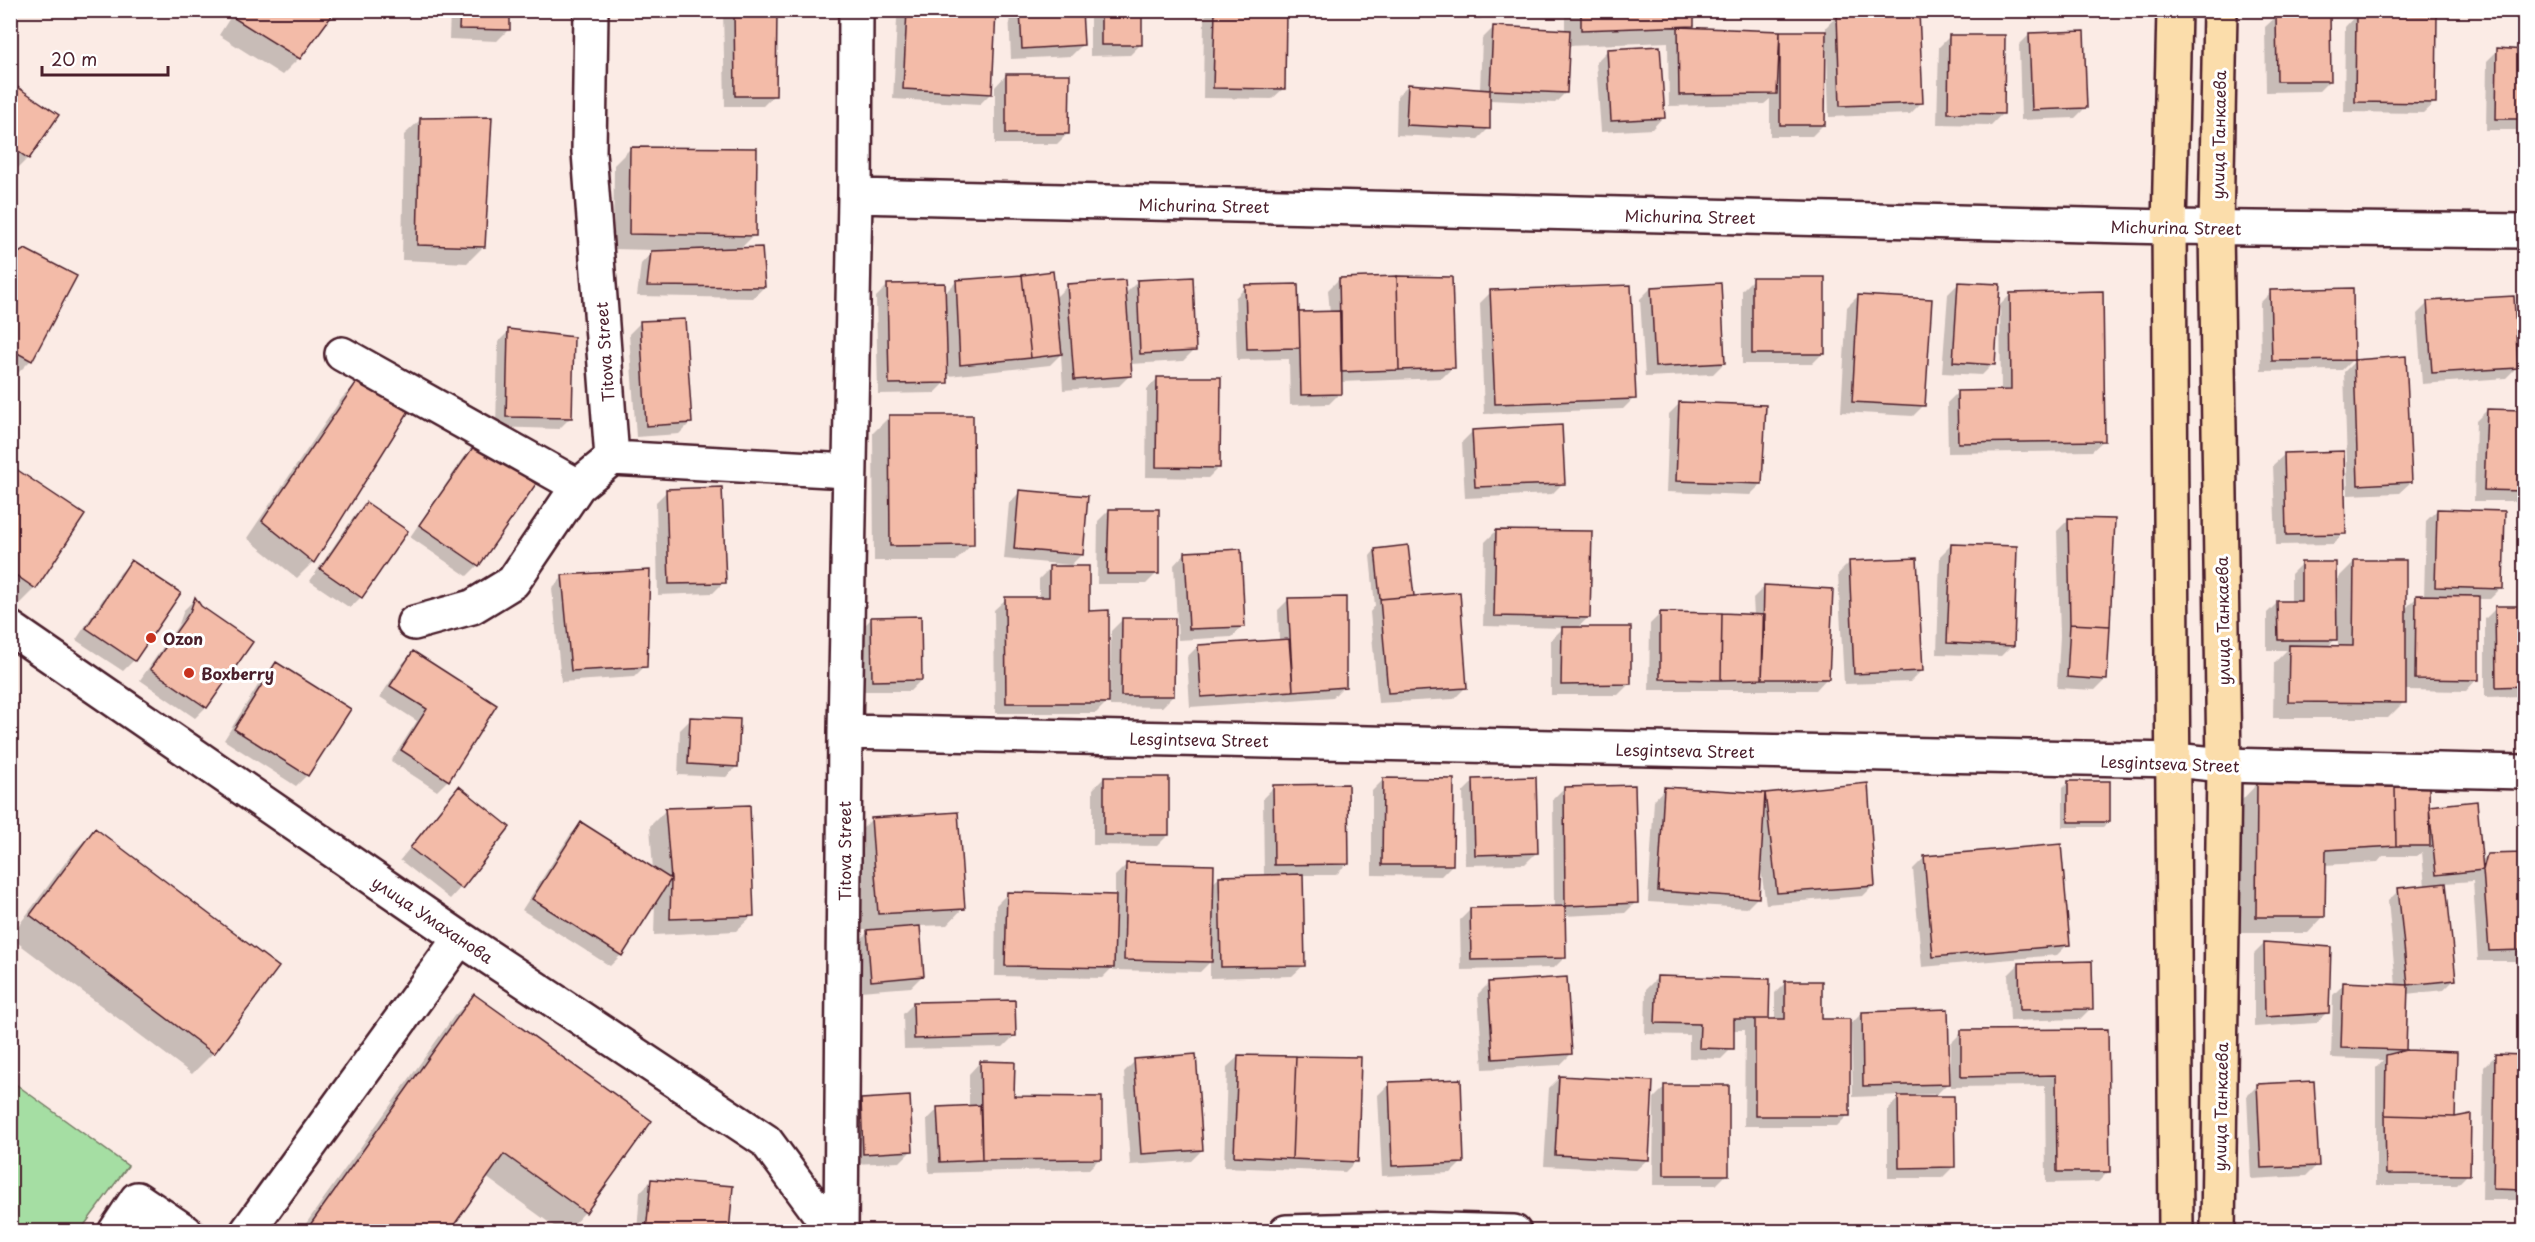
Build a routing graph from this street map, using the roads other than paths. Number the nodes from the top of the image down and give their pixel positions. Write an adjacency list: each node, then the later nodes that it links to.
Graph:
1 (591, 10): 10 (street, Titova Street)
2 (856, 10): 5 (street, Titova Street)
3 (2174, 10): 6 (main road)
4 (2220, 10): 7 (main road, улица Танкаева)
5 (855, 196): 6 (street, Michurina Street); 11 (street, Titova Street)
6 (2169, 227): 7 (street, Michurina Street); 16 (main road)
7 (2216, 228): 8 (street, Michurina Street); 17 (main road, улица Танкаева)
8 (2524, 231)
9 (342, 354): 12 (street)
10 (612, 458): 11 (street); 12 (street)
11 (848, 471): 15 (street, Titova Street)
12 (578, 486): 13 (street)
13 (414, 623)
14 (10, 628): 19 (street, улица Умаханова)
15 (844, 732): 16 (street, Lesgintseva Street); 24 (street, Titova Street)
16 (2174, 760): 17 (street, Lesgintseva Street); 27 (main road)
17 (2224, 765): 18 (street, Lesgintseva Street); 28 (main road, улица Танкаева)
18 (2524, 772)
19 (460, 938): 22 (street); 23 (street, улица Умаханова)
20 (115, 1232): 21 (street)
21 (186, 1232)
22 (247, 1232)
23 (833, 1232)
24 (841, 1232)
25 (1286, 1232): 26 (street)
26 (1514, 1232)
27 (2176, 1232)
28 (2218, 1232)

